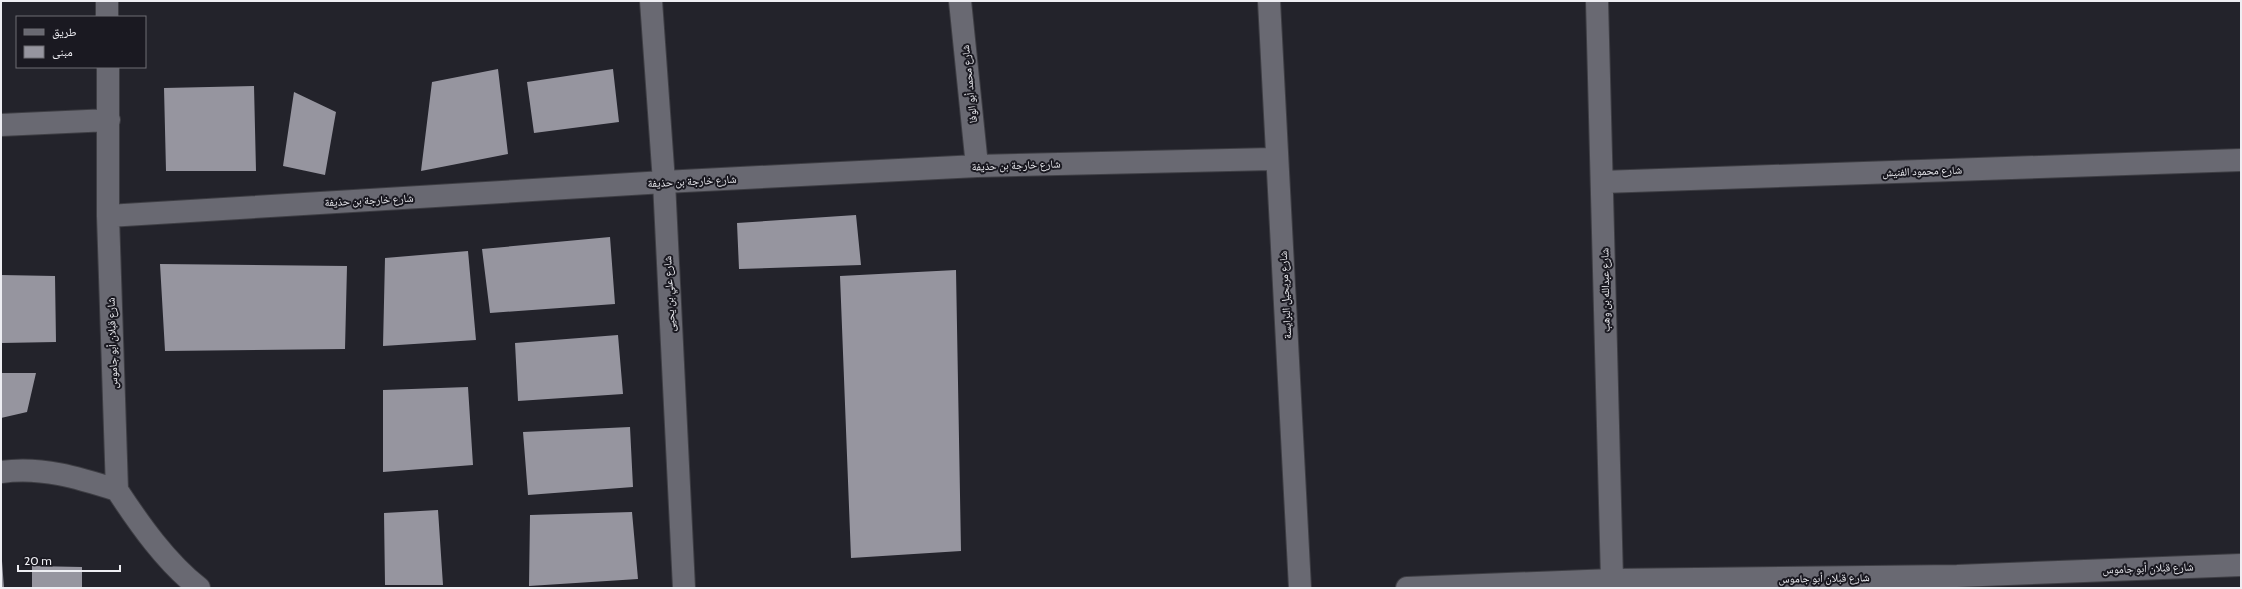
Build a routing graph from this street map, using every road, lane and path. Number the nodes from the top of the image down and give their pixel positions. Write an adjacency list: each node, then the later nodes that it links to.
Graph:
1 (107, 1): 6 (street)
2 (651, 1): 13 (street, شارع علي بن يحيى)
3 (960, 1): 12 (street, شارع محمد أبو الوفا)
4 (1269, 1): 10 (street, شارع مريحيل البرايسة)
5 (1598, 1): 14 (street, شارع عبدالله بن وهب)
6 (107, 16)
7 (108, 68): 8 (street, شارع قبلان أبو جاموس)
8 (109, 120): 9 (street); 15 (street, شارع قبلان أبو جاموس)
9 (1, 126)
10 (1277, 158): 12 (street, شارع خارجة بن حذيفة); 22 (street, شارع مريحيل البرايسة)
11 (2241, 160): 14 (street, شارع محمود الفنيش)
12 (977, 166): 13 (street, شارع خارجة بن حذيفة)
13 (664, 182): 15 (street, شارع خارجة بن حذيفة); 21 (street, شارع علي بن يحيى)
14 (1602, 182): 19 (street, شارع عبدالله بن وهب)
15 (108, 216): 17 (street, شارع قبلان أبو جاموس)
16 (1, 472): 17 (street)
17 (117, 490): 20 (street)
18 (2241, 565): 19 (street, شارع قبلان أبو جاموس)
19 (1612, 580): 23 (street, شارع قبلان أبو جاموس)
20 (199, 588)
21 (684, 588)
22 (1300, 588)
23 (1407, 588)

